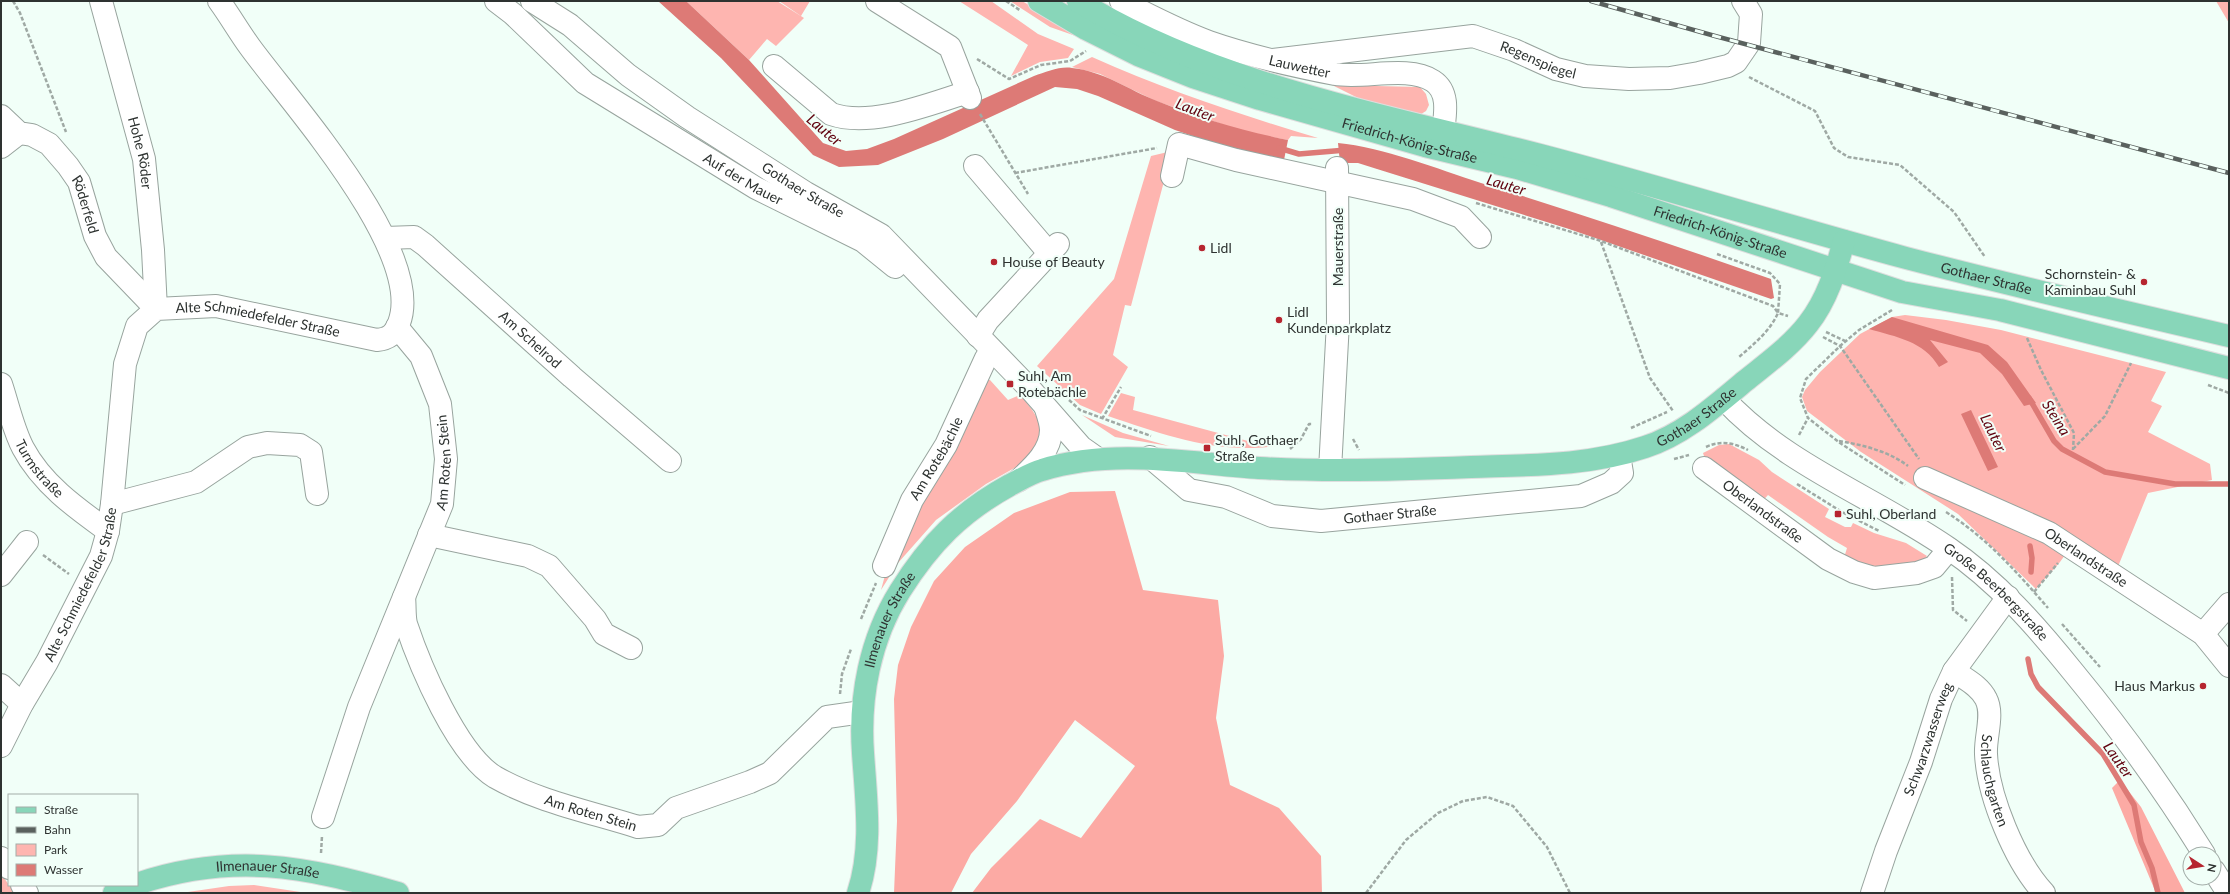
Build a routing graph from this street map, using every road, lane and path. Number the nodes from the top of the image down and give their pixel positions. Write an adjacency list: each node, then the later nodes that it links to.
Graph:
1 (13, 1): 20 (path)
2 (101, 1): 36 (street, Hohe Röder)
3 (220, 1): 30 (street)
4 (496, 1): 46 (street, Auf der Mauer)
5 (532, 1): 41 (street, Gothaer Straße)
6 (877, 1): 11 (street)
7 (1039, 1): 35 (main road, Friedrich-König-Straße)
8 (1078, 1): 17 (main road, Friedrich-König-Straße)
9 (1121, 1): 13 (street, Lauwetter)
10 (1744, 1): 14 (street)
11 (950, 46): 12 (path); 15 (street)
12 (1091, 47)
13 (1274, 60): 14 (street, Regenspiegel); 17 (street, Lauwetter)
14 (1732, 64): 34 (path)
15 (774, 66)
16 (1, 116): 18 (street, Röderfeld)
17 (1443, 132): 32 (main road, Friedrich-König-Straße)
18 (20, 133): 22 (street); 36 (street, Röderfeld)
19 (991, 133): 24 (path)
20 (66, 134)
21 (1179, 144): 24 (path); 25 (street); 26 (street)
22 (1, 147)
23 (975, 166): 41 (street)
24 (1015, 173): 27 (path)
25 (1337, 175): 29 (street); 59 (street, Mauerstraße)
26 (1172, 176)
27 (1031, 199)
28 (1475, 202): 31 (path)
29 (1480, 237)
30 (385, 238): 40 (street); 70 (street, Am Schelrod)
31 (1601, 241): 37 (path); 56 (path)
32 (1844, 241): 35 (main road, Gothaer Straße); 42 (main road, Gothaer Straße)
33 (1710, 252): 37 (path)
34 (1987, 261)
35 (1836, 270): 39 (main road, Gothaer Straße); 49 (main road, Gothaer Straße)
36 (156, 309): 40 (street, Alte Schmiedefelder Straße); 76 (street, Alte Schmiedefelder Straße)
37 (1778, 313): 39 (path); 48 (path)
38 (1883, 314): 44 (path)
39 (1809, 323): 44 (path); 53 (main road, Gothaer Straße)
40 (397, 327): 79 (street, Am Roten Stein)
41 (975, 332): 46 (street, Gothaer Straße)
42 (2229, 336)
43 (2027, 337): 47 (path)
44 (1845, 341): 45 (path)
45 (1840, 346): 57 (path); 72 (path)
46 (989, 356): 55 (street, Gothaer Straße); 83 (street, Am Rotebächle)
47 (2133, 359)
48 (1734, 362)
49 (2229, 368)
50 (1, 384): 77 (street, Turmstraße)
51 (1121, 387): 58 (path)
52 (1064, 394): 58 (path)
53 (1724, 399): 66 (main road, Gothaer Straße); 82 (street, Große Beerbergstraße)
54 (1679, 406): 56 (path)
55 (1046, 409): 68 (street, Gothaer Straße); 73 (street, Gothaer Straße)
56 (1673, 410): 60 (path)
57 (1808, 418)
58 (1102, 419): 62 (path)
59 (1331, 425): 63 (path); 64 (path); 71 (street, Mauerstraße)
60 (1626, 430)
61 (1836, 440): 72 (path)
62 (1154, 447): 66 (street, Gothaer Straße); 68 (main road, Gothaer Straße); 71 (main road, Gothaer Straße)
63 (1282, 450)
64 (1360, 451)
65 (1755, 454): 67 (path)
66 (1619, 455): 71 (main road, Gothaer Straße)
67 (1700, 457): 69 (path); 82 (street, Oberlandstraße)
68 (1098, 459): 73 (main road, Ilmenauer Straße)
69 (1672, 459)
70 (670, 461)
71 (1330, 470)
72 (1925, 478): 81 (street, Oberlandstraße)
73 (1019, 480): 97 (main road, Ilmenauer Straße)
74 (1791, 480): 78 (path)
75 (317, 494): 76 (street)
76 (112, 504): 77 (street, Alte Schmiedefelder Straße)
77 (108, 530): 85 (street, Alte Schmiedefelder Straße)
78 (1881, 531)
79 (429, 535): 87 (street, Am Roten Stein); 92 (street)
80 (27, 542): 84 (street); 85 (path)
81 (2071, 548): 86 (path); 91 (street, Oberlandstraße)
82 (1945, 555): 88 (street, Große Beerbergstraße); 90 (path)
83 (884, 566)
84 (1, 575)
85 (86, 587): 96 (street, Alte Schmiedefelder Straße)
86 (2034, 592)
87 (404, 597): 97 (street, Am Roten Stein); 99 (street, Am Roten Stein)
88 (2008, 597): 90 (street, Schwarzwasserweg); 100 (street, Große Beerbergstraße)
89 (2229, 604): 91 (street)
90 (1982, 633): 94 (street, Schwarzwasserweg)
91 (2203, 634): 93 (street, Oberlandstraße)
92 (631, 648)
93 (2229, 666)
94 (1954, 671): 112 (street, Schwarzwasserweg); 113 (street, Schlauchgarten)
95 (1, 685): 96 (street)
96 (22, 704): 98 (street, Alte Schmiedefelder Straße)
97 (862, 712): 109 (main road, Ilmenauer Straße)
98 (1, 746)
99 (324, 817): 103 (path)
100 (2198, 846)
101 (1, 858): 102 (street)
102 (8, 867)
103 (320, 872): 104 (main road, Ilmenauer Straße); 108 (main road, Ilmenauer Straße)
104 (138, 884)
105 (2222, 884): 114 (street)
106 (133, 886): 107 (main road, Ilmenauer Straße)
107 (114, 893)
108 (398, 893)
109 (858, 893)
110 (1366, 893): 111 (path)
111 (1570, 893)
112 (1872, 893)
113 (2044, 893)
114 (2228, 893)

